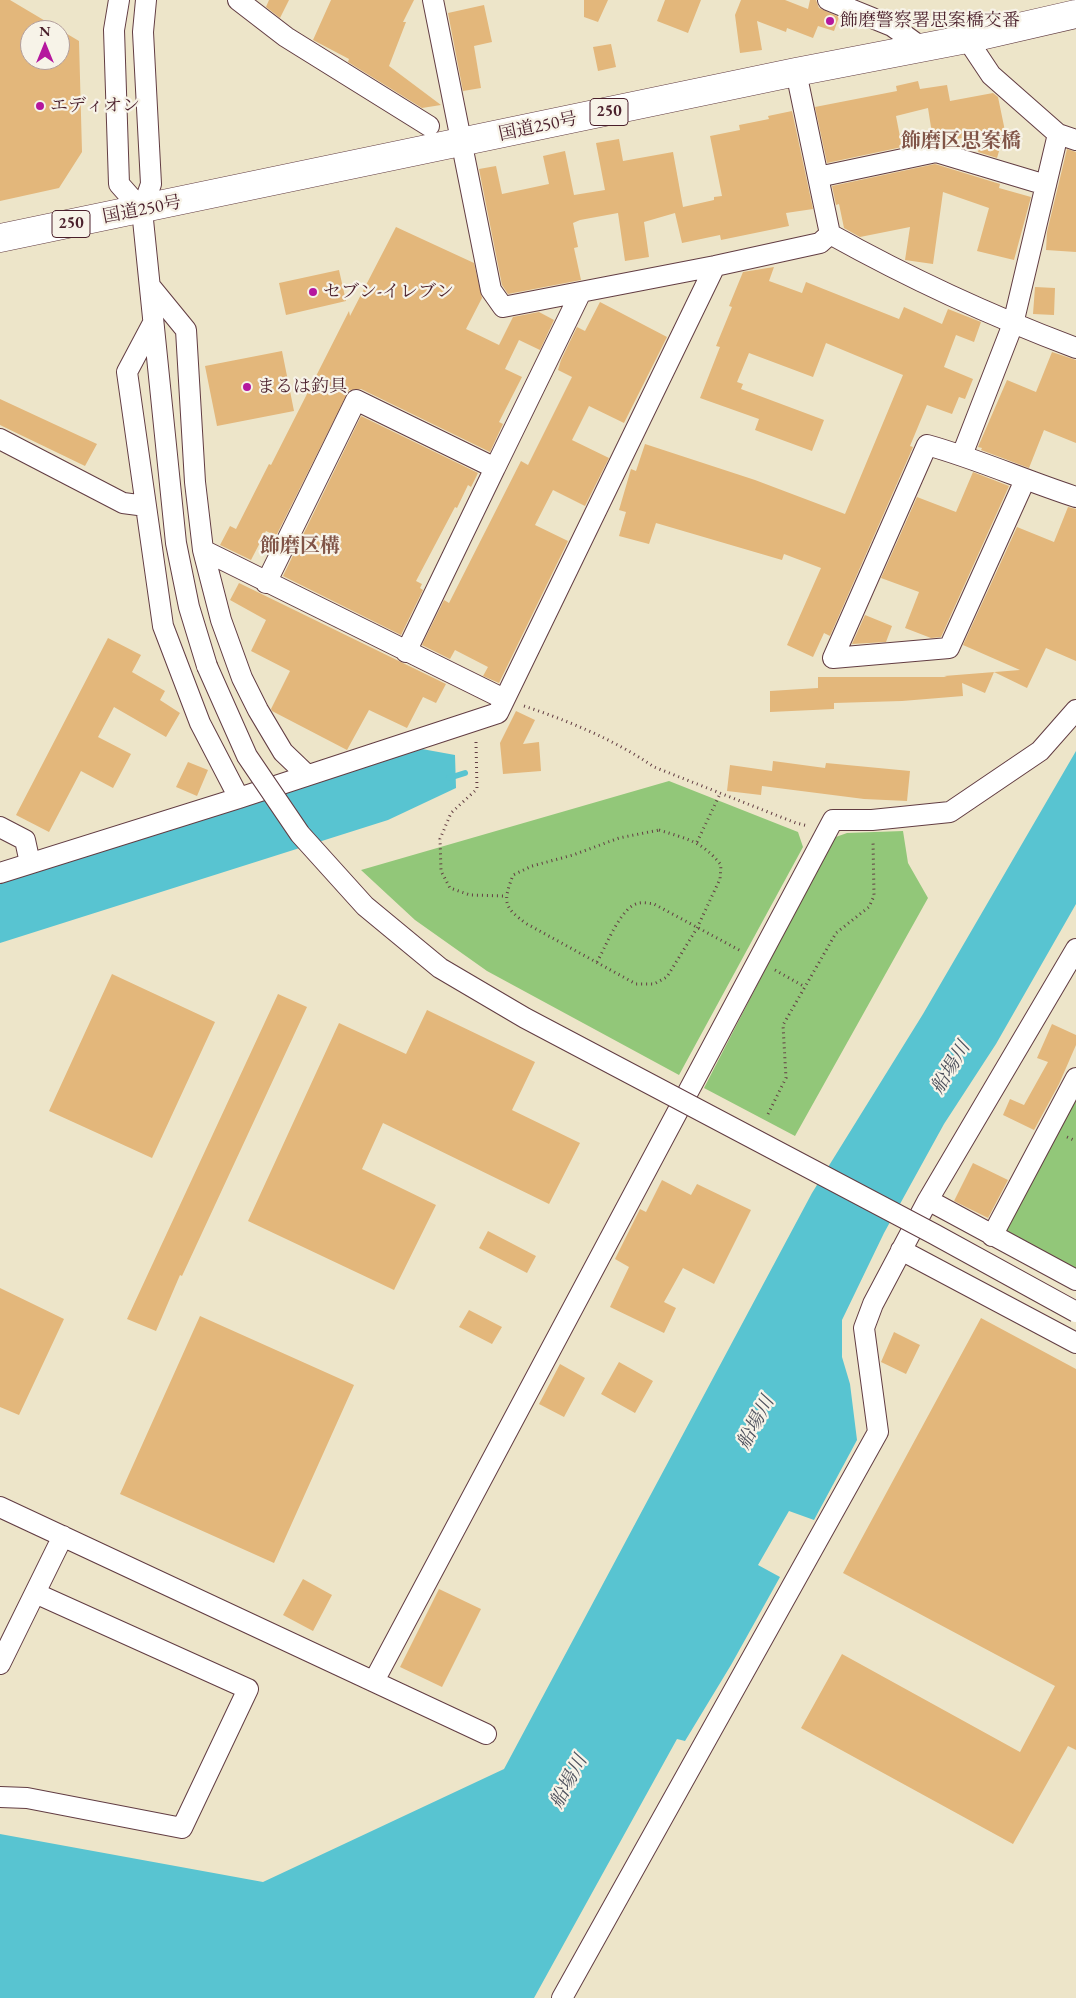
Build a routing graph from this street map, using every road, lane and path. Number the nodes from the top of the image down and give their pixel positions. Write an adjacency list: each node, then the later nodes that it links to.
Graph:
1 (119, 0): 16 (street)
2 (146, 0): 16 (street)
3 (238, 0): 11 (street)
4 (432, 0): 13 (street)
5 (828, 0): 6 (street)
6 (848, 4): 9 (street)
7 (1076, 14): 8 (highway, 国道250号 / 250)
8 (967, 40): 9 (highway, 国道250号 / 250); 12 (street)
9 (922, 47): 10 (highway, 国道250号 / 250)
10 (796, 72): 13 (highway, 国道250号 / 250); 14 (street)
11 (429, 126)
12 (1067, 137): 15 (street)
13 (460, 144): 16 (highway, 国道250号 / 250); 21 (street)
14 (818, 177): 15 (street); 17 (street)
15 (1046, 185): 23 (street)
16 (142, 210): 18 (highway, 国道250号 / 250); 20 (street)
17 (830, 234): 19 (street); 23 (street)
18 (0, 238)
19 (715, 266): 21 (street); 34 (street)
20 (150, 286): 22 (street); 31 (street)
21 (581, 292): 27 (street)
22 (153, 323): 30 (street); 59 (street, bridge)
23 (1013, 324): 24 (street); 26 (street)
24 (1076, 348)
25 (0, 439): 30 (street)
26 (962, 455): 28 (street); 28 (street)
27 (495, 468): 32 (street); 33 (street)
28 (1025, 480): 29 (street)
29 (1076, 497)
30 (146, 506): 40 (street)
31 (203, 550): 32 (street); 38 (street)
32 (266, 582): 33 (street)
33 (406, 652): 34 (street)
34 (504, 699): 36 (street); 39 (path)
35 (1076, 710): 37 (street)
36 (472, 722): 38 (street); 47 (path)
37 (1070, 726): 41 (street)
38 (308, 775): 40 (street)
39 (720, 794): 43 (path); 44 (path)
40 (239, 798): 45 (street)
41 (872, 820): 43 (street); 52 (path)
42 (0, 827): 45 (street)
43 (828, 830): 50 (street)
44 (697, 842): 47 (path); 48 (path)
45 (30, 863): 46 (street)
46 (0, 873)
47 (506, 896): 51 (path)
48 (697, 928): 50 (path); 51 (path); 51 (path)
49 (1076, 950): 55 (street)
50 (758, 960): 52 (path); 65 (street)
51 (597, 962)
52 (805, 987): 54 (path)
53 (1076, 1078): 56 (street)
54 (768, 1114)
55 (928, 1200): 56 (street); 57 (street)
56 (992, 1236): 58 (street)
57 (900, 1250): 60 (street); 68 (street)
58 (1076, 1280)
59 (1076, 1312)
60 (1076, 1343)
61 (0, 1507): 62 (street)
62 (63, 1536): 63 (street); 65 (street)
63 (35, 1593): 64 (street); 67 (street)
64 (0, 1664)
65 (374, 1681): 66 (street)
66 (486, 1734)
67 (0, 1797)
68 (562, 1998)

